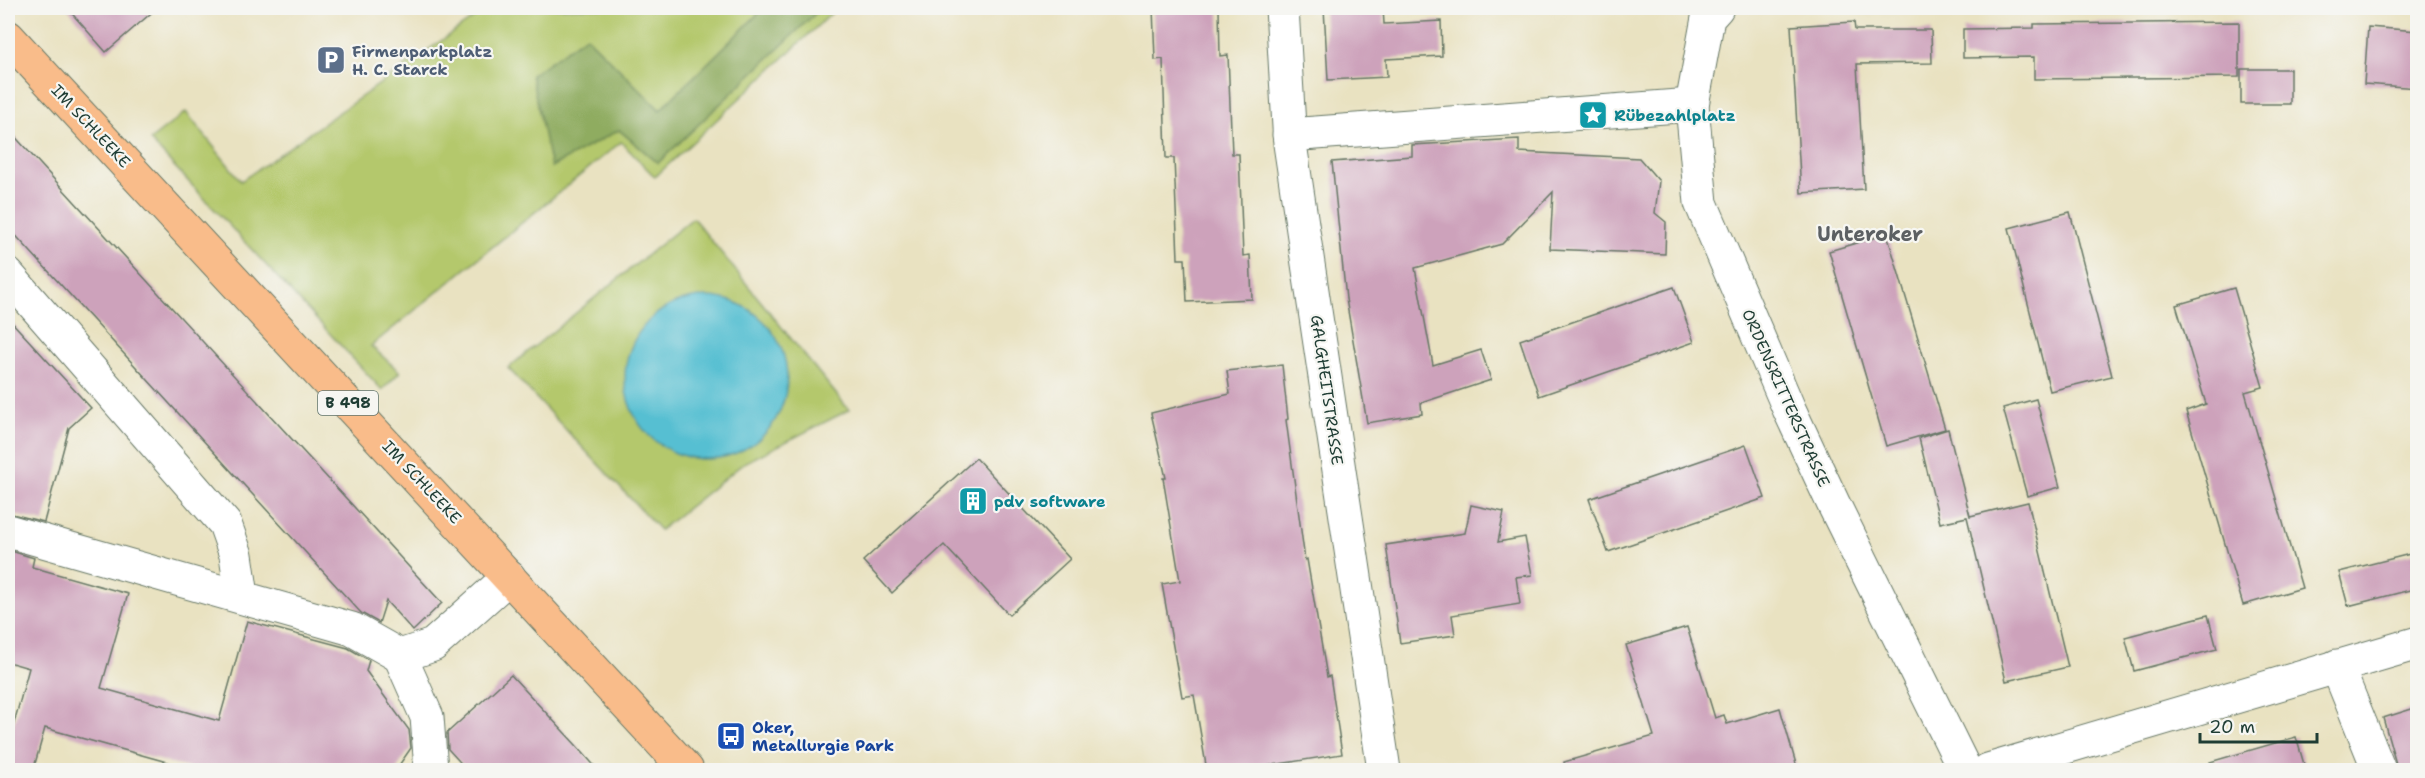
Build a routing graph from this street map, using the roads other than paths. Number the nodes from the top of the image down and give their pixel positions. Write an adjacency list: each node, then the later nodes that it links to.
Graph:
1 (1282, 8): 5 (street, GALGHEITSTRASSE)
2 (1717, 8): 4 (street, ORDENSRITTERSTRASSE)
3 (8, 37): 8 (main road, IM SCHLEEKE / B 498)
4 (1692, 105): 5 (street); 16 (street, ORDENSRITTERSTRASSE)
5 (1289, 135): 15 (street, GALGHEITSTRASSE)
6 (8, 275): 9 (street)
7 (8, 531): 9 (street)
8 (509, 577): 11 (street); 14 (main road, IM SCHLEEKE / B 498)
9 (242, 596): 11 (street)
10 (2418, 643): 12 (street)
11 (400, 656): 13 (street)
12 (2337, 666): 17 (street); 18 (street)
13 (431, 771)
14 (687, 771)
15 (1384, 771)
16 (1965, 771)
17 (1988, 771)
18 (2379, 771)

